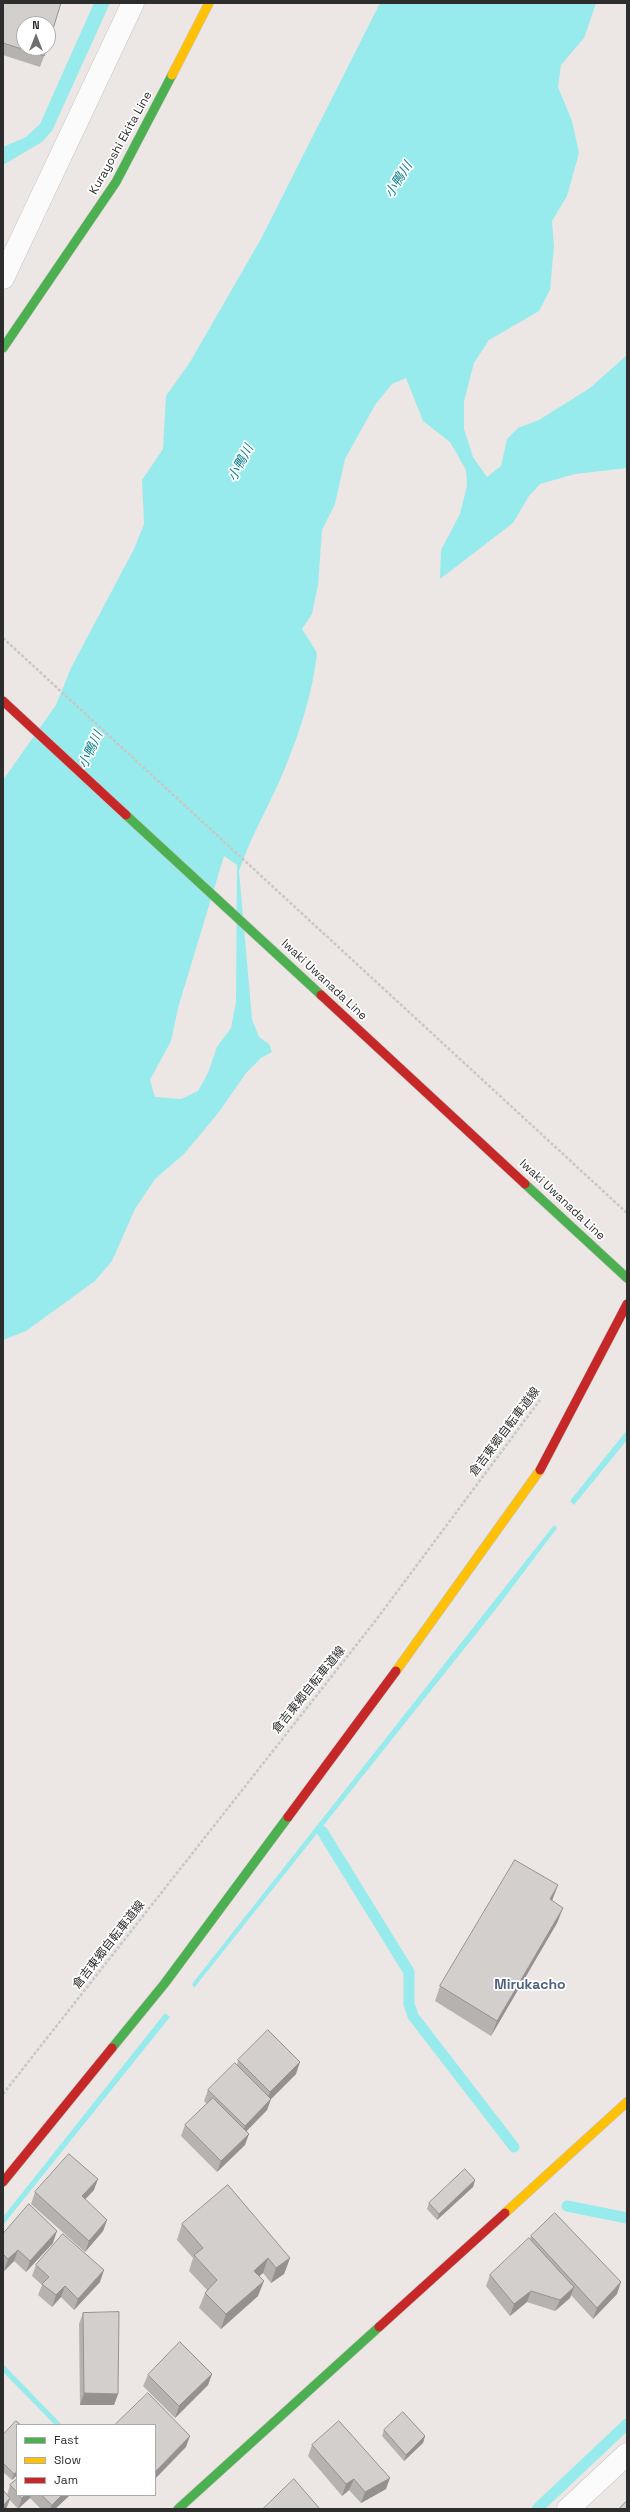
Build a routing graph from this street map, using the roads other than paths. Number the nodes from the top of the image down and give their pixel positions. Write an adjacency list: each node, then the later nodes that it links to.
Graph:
1 (133, 3): 3 (street)
2 (209, 3): 4 (street, Kurayoshi Ekita Line)
3 (3, 278)
4 (3, 348)
5 (3, 701): 6 (street, Iwaki Uwanada Line)
6 (627, 1278)
7 (627, 1304): 9 (street)
8 (627, 2102): 11 (street)
9 (3, 2182)
10 (627, 2454): 12 (street)
11 (178, 2509)
12 (568, 2509)

